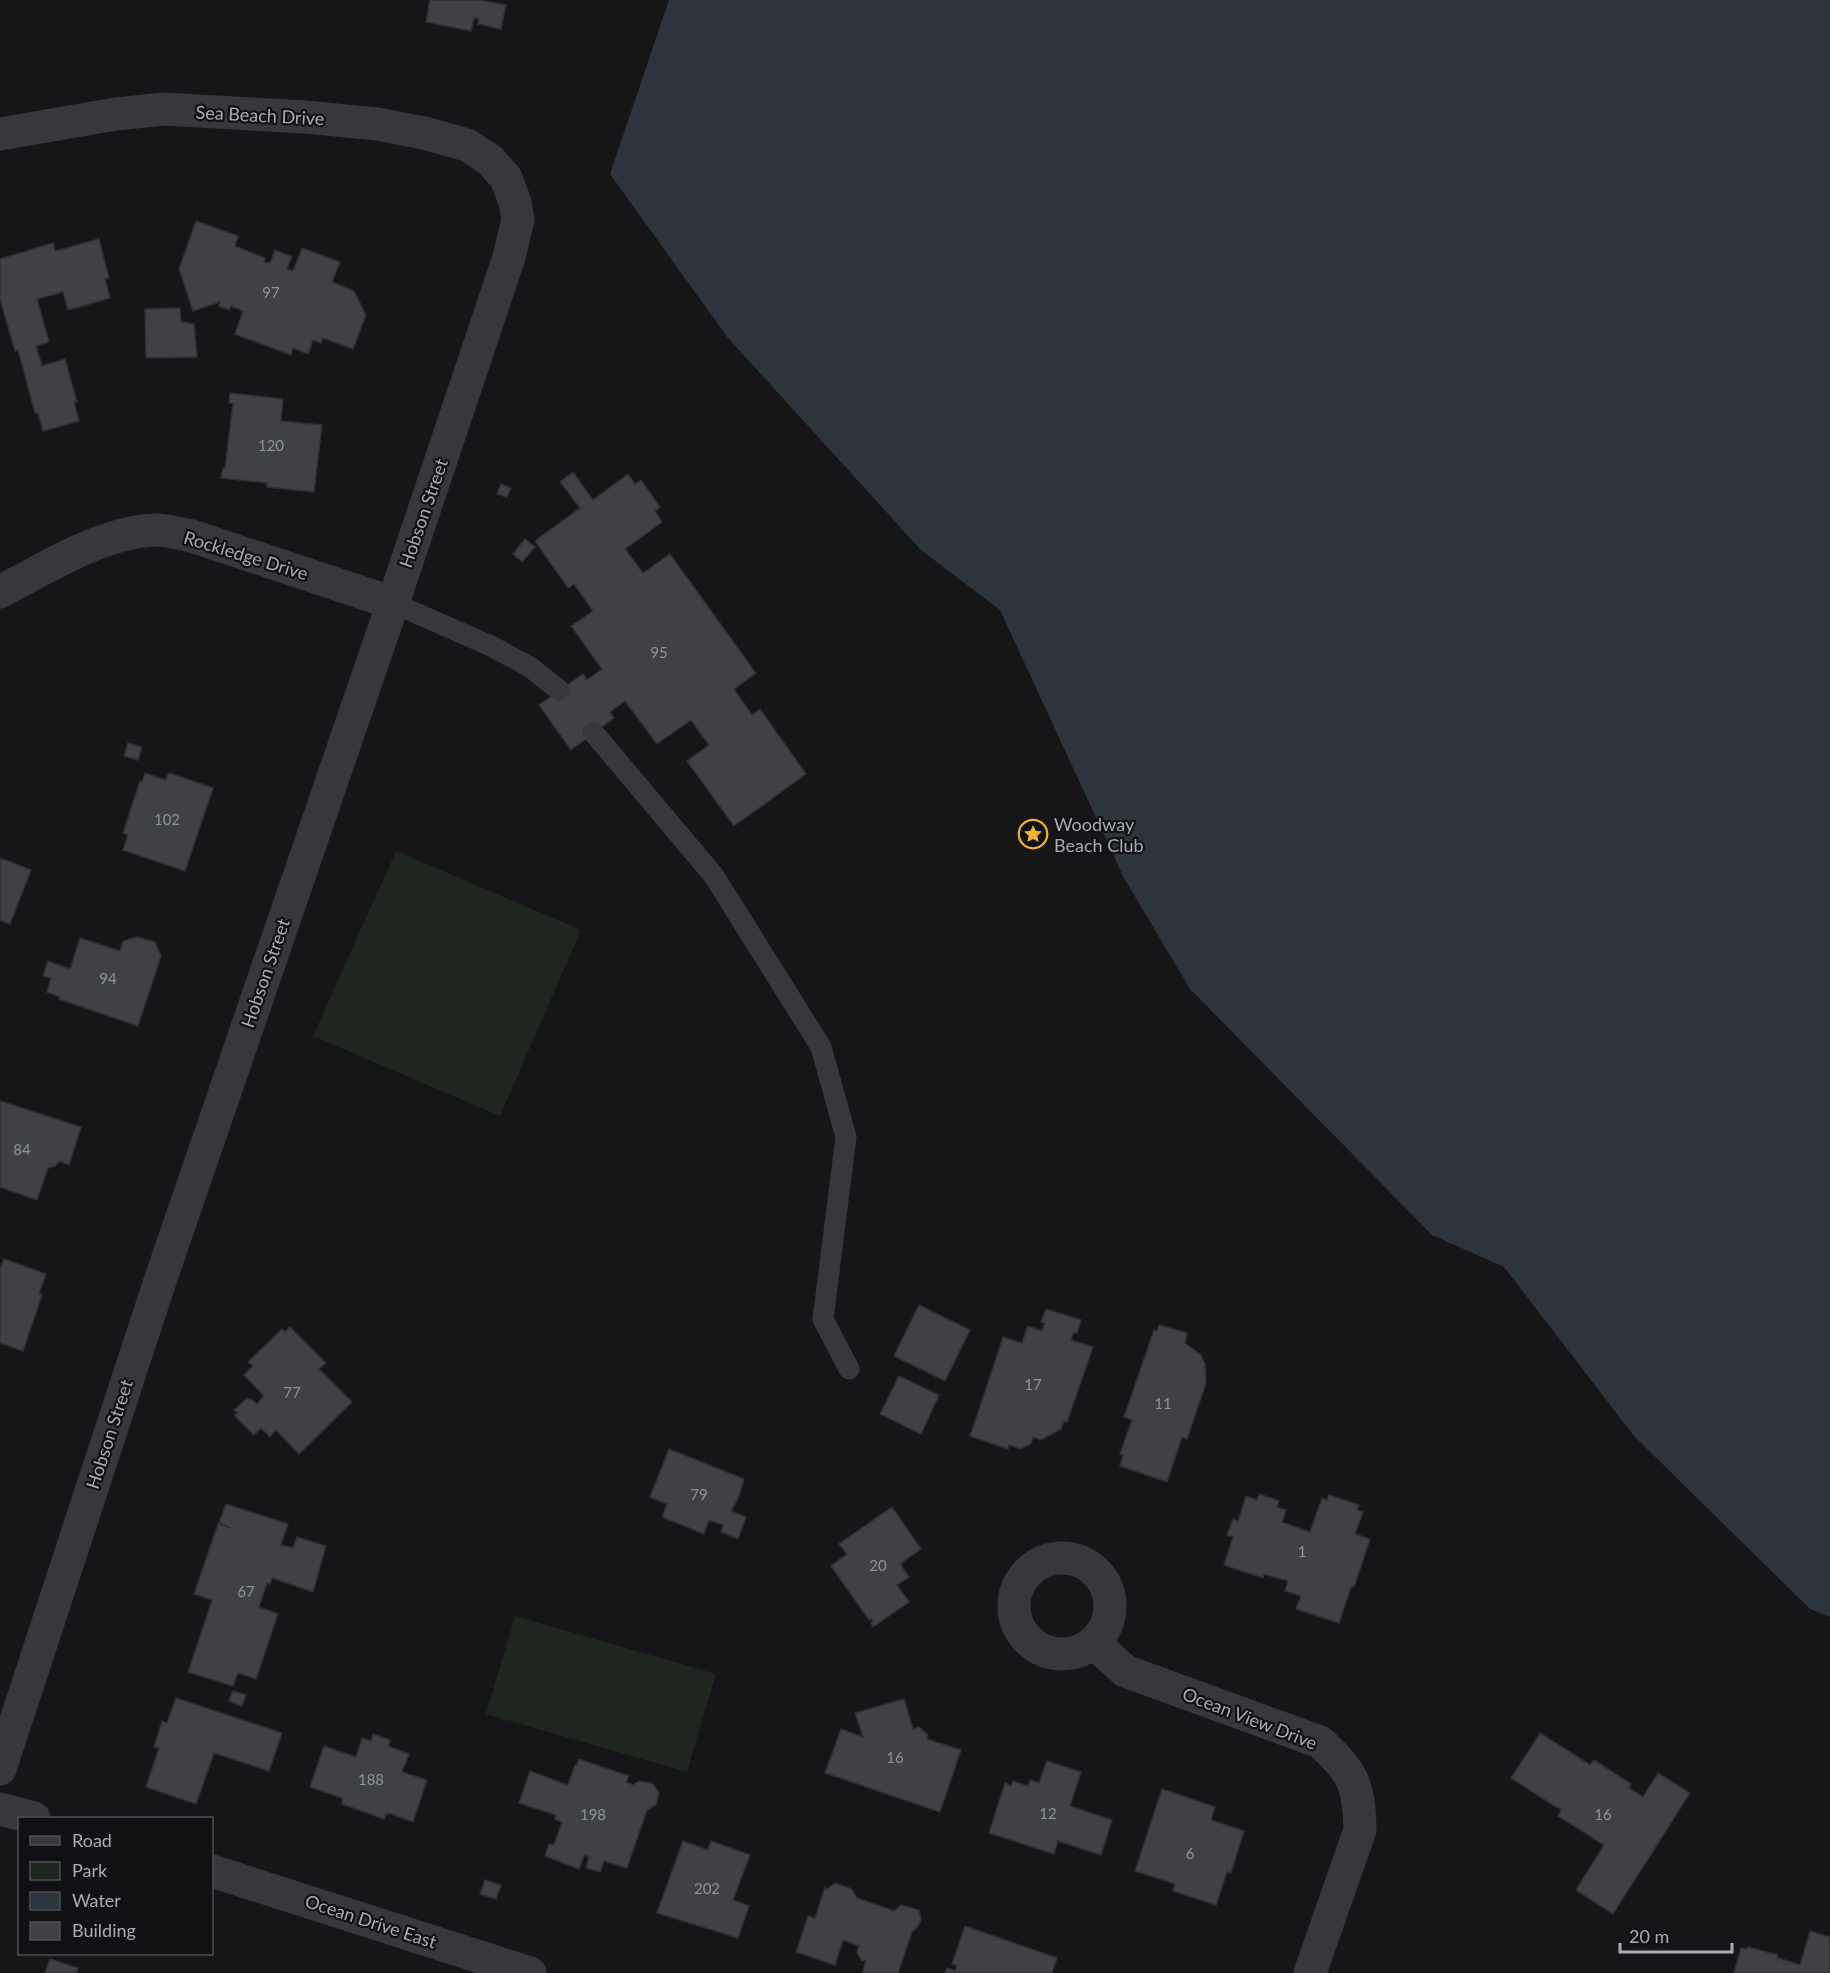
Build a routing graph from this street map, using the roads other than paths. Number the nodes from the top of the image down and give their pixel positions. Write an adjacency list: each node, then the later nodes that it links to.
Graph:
1 (0, 134): 2 (street, Sea Beach Drive)
2 (506, 178): 4 (street, Hobson Street)
3 (0, 592): 4 (street, Rockledge Drive)
4 (393, 603): 5 (lane); 9 (street, Hobson Street)
5 (559, 690)
6 (593, 732): 7 (lane)
7 (849, 1369)
8 (1094, 1643): 14 (street, Ocean View Drive)
9 (0, 1768)
10 (0, 1809): 11 (street)
11 (30, 1817)
12 (213, 1871): 13 (street, Ocean Drive East)
13 (530, 1973)
14 (1310, 1973)

